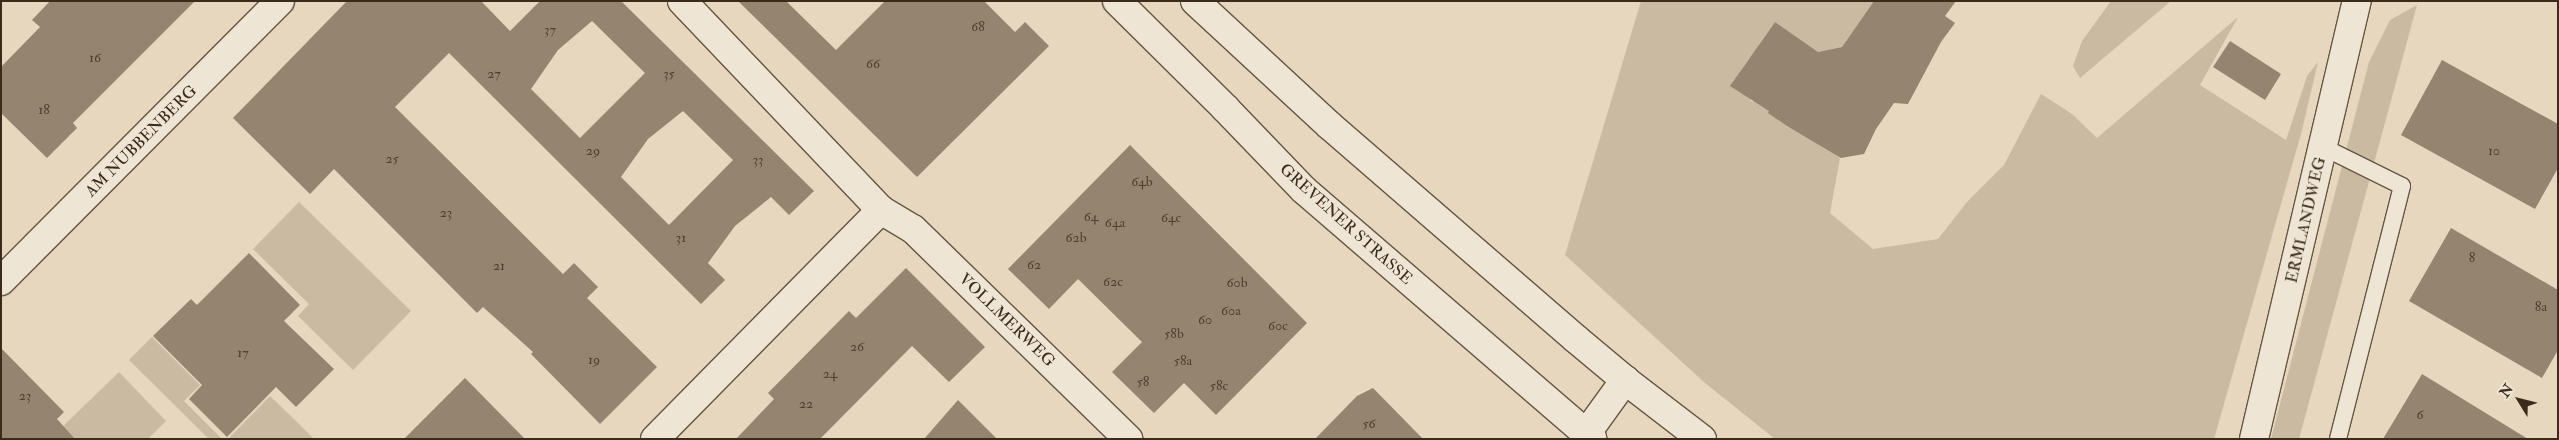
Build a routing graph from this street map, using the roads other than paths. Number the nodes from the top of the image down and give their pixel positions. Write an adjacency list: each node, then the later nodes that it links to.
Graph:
1 (280, 1): 8 (street, AM NUBBENBERG)
2 (682, 1): 7 (street, VOLLMERWEG)
3 (1117, 1): 10 (street, GREVENER STRASSE)
4 (1195, 1): 9 (street)
5 (2357, 1): 6 (street, ERMLANDWEG)
6 (2323, 148): 14 (street, ERMLANDWEG); 15 (lane)
7 (881, 210): 11 (street); 12 (street, VOLLMERWEG)
8 (1, 280)
9 (1625, 380): 10 (street, GREVENER STRASSE); 13 (street)
10 (1589, 437)
11 (654, 439)
12 (1128, 439)
13 (1702, 439)
14 (2254, 439)
15 (2338, 439)

